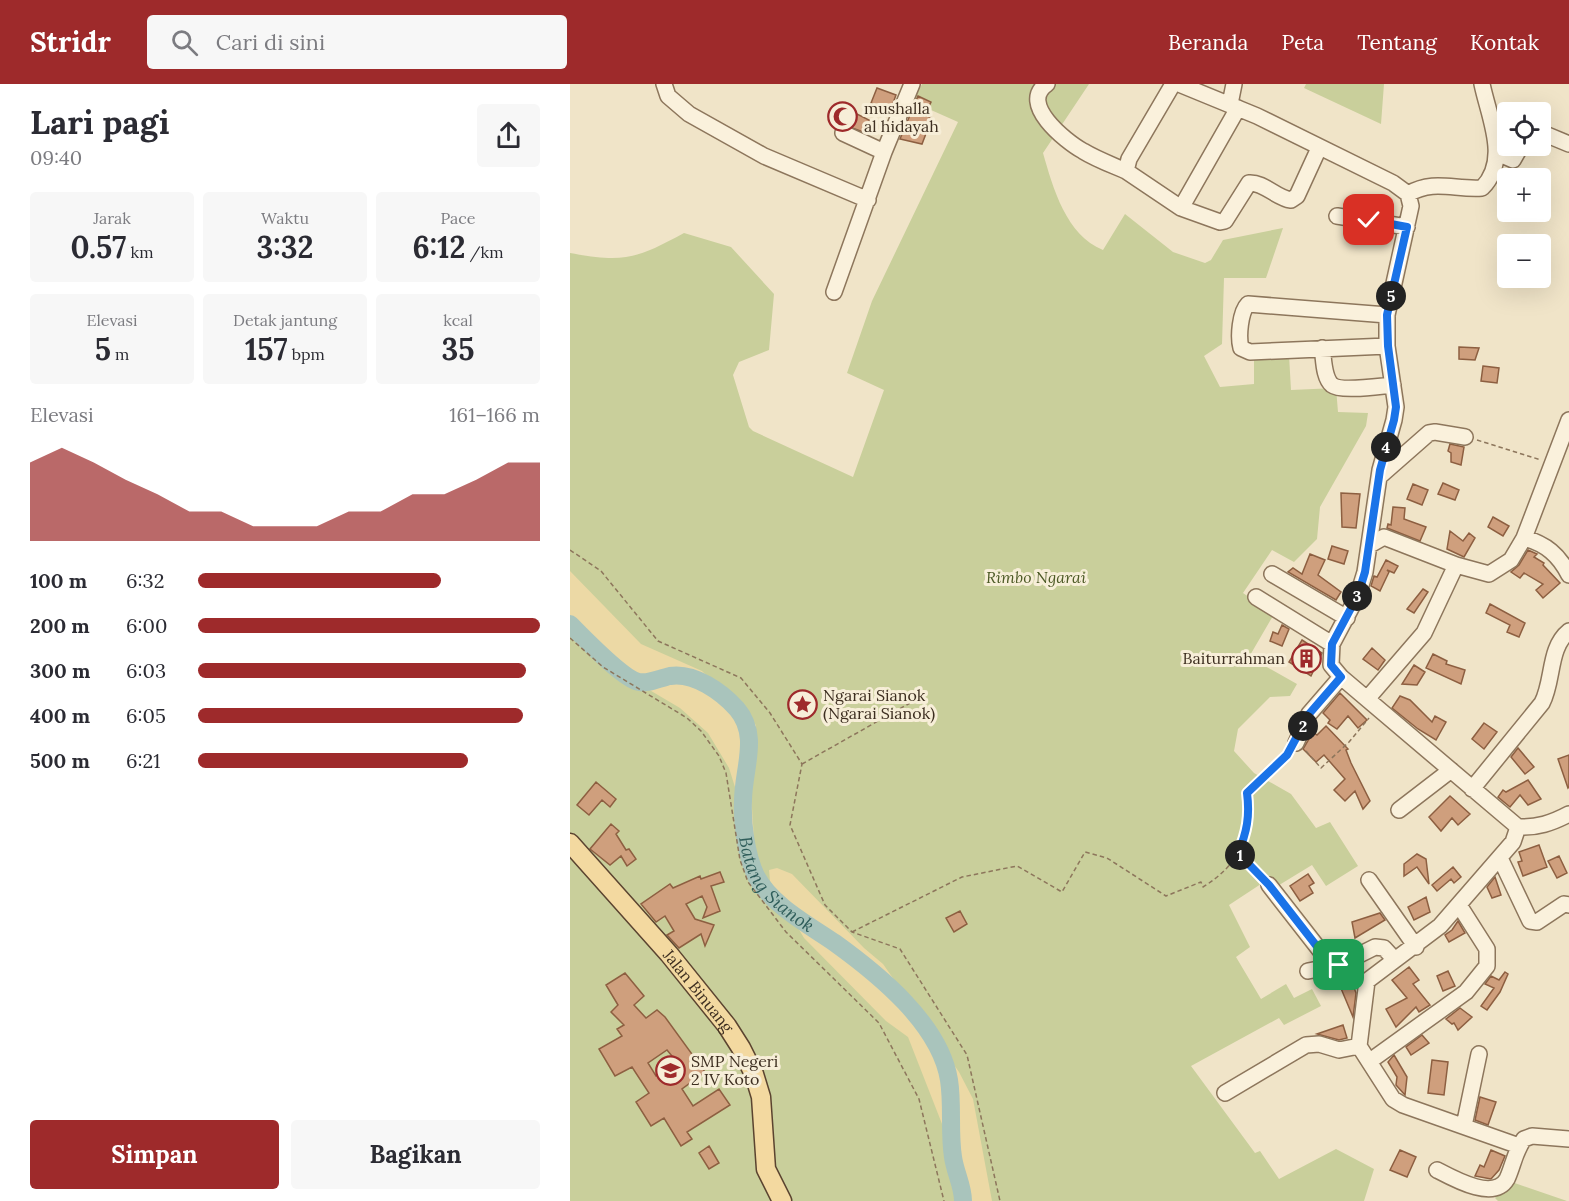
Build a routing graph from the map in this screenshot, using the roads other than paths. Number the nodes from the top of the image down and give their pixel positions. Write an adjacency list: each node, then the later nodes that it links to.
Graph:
1 (664, 84): 17 (street)
2 (912, 84): 13 (street)
3 (1047, 84): 15 (street)
4 (1173, 84): 15 (street)
5 (1179, 84): 8 (street)
6 (1234, 84): 8 (street)
7 (1482, 84): 14 (street)
8 (1234, 106): 12 (street); 18 (street)
9 (843, 133): 13 (street)
10 (1551, 137): 11 (street)
11 (1569, 144)
12 (1319, 148): 16 (street); 18 (street)
13 (884, 152): 17 (street)
14 (1497, 153): 16 (street)
15 (1126, 171): 18 (street)
16 (1408, 194): 20 (street)
17 (868, 200): 21 (street)
18 (1181, 208)
19 (1337, 216): 20 (street)
20 (1407, 227): 22 (street)
21 (834, 292)
22 (1387, 315): 23 (street); 24 (street)
23 (1388, 346): 24 (street); 25 (street)
24 (1322, 348): 25 (street)
25 (1393, 385): 28 (street)
26 (1569, 420): 30 (street)
27 (1464, 437): 28 (street)
28 (1380, 476): 29 (street)
29 (1375, 538): 31 (street); 35 (street)
30 (1524, 538): 31 (street); 33 (street)
31 (1455, 565): 39 (street)
32 (1272, 574): 35 (street)
33 (1569, 575)
34 (1256, 597): 37 (street)
35 (1347, 618): 37 (street)
36 (1569, 630): 42 (street)
37 (1332, 644): 38 (street)
38 (1341, 677): 39 (street); 40 (street)
39 (1372, 703): 41 (street)
40 (1296, 743)
41 (1451, 770): 42 (street); 43 (street)
42 (1472, 789): 45 (street)
43 (1399, 810)
44 (1569, 814): 45 (street)
45 (1518, 827): 47 (street)
46 (570, 843): 64 (main road, Jalan Binuang)
47 (1500, 858): 50 (street); 51 (street)
48 (1369, 880): 52 (street)
49 (1269, 885): 54 (street)
50 (1459, 905): 52 (street); 58 (street)
51 (1569, 905)
52 (1416, 947): 53 (street)
53 (1395, 960): 54 (street); 56 (street)
54 (1333, 967): 55 (street)
55 (1308, 971)
56 (1359, 1046): 58 (street); 59 (street)
57 (1479, 1054): 60 (street)
58 (1370, 1061): 60 (street)
59 (1225, 1093)
60 (1464, 1126): 62 (street)
61 (1569, 1139): 62 (street)
62 (1519, 1146): 63 (street)
63 (1437, 1170)
64 (782, 1201)

